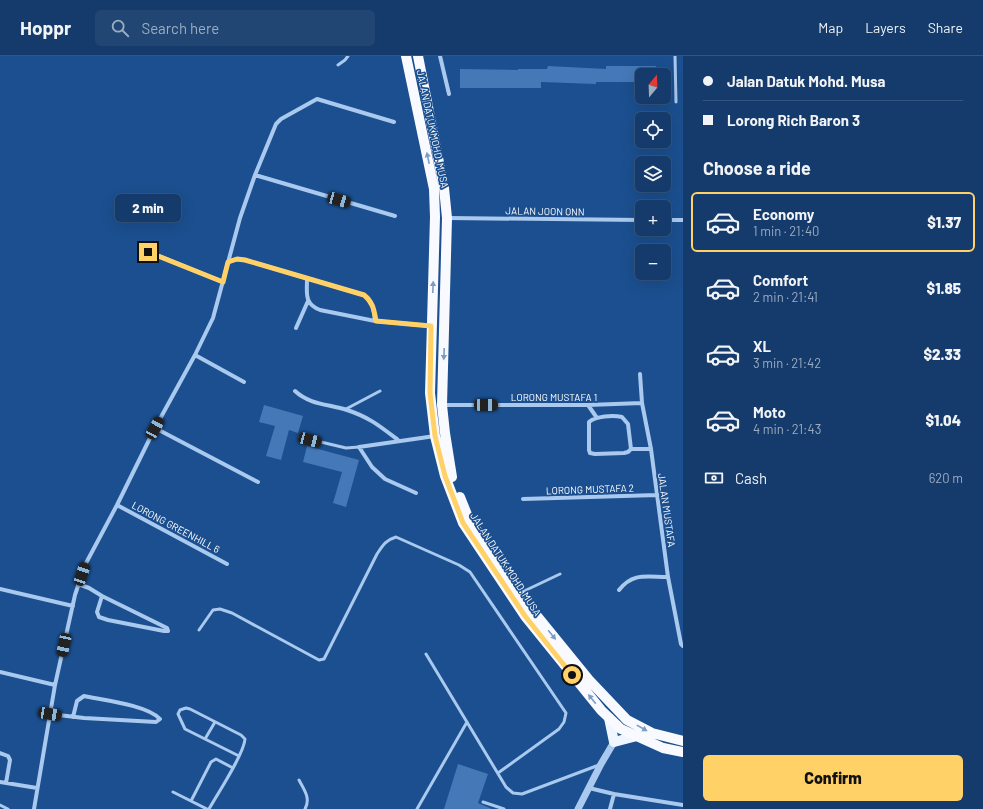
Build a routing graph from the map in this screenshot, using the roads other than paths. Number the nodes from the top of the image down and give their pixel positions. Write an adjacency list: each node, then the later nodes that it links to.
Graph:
1 (348, 56): 6 (lane)
2 (406, 56): 23 (highway, JALAN DATUK MOHD. MUSA, one-way to 2)
3 (418, 56): 12 (highway, JALAN DATUK MOHD. MUSA)
4 (440, 56): 7 (street)
5 (675, 56): 8 (lane)
6 (338, 65)
7 (449, 94)
8 (676, 102)
9 (394, 122): 10 (street)
10 (255, 175): 11 (street); 17 (street)
11 (396, 216)
12 (447, 218): 13 (street, JALAN JOON ONN); 21 (highway, JALAN DATUK MOHD. MUSA)
13 (635, 220)
14 (671, 220): 15 (street)
15 (683, 220)
16 (148, 252): 19 (street)
17 (228, 262): 18 (street); 19 (street)
18 (307, 279): 20 (street); 22 (street)
19 (223, 282): 25 (street)
20 (308, 300): 22 (street); 24 (street)
21 (445, 315): 23 (highway); 31 (highway, JALAN DATUK MOHD. MUSA, one-way to 31)
22 (376, 321): 23 (street)
23 (431, 326): 36 (highway, JALAN DATUK MOHD. MUSA)
24 (296, 328)
25 (196, 355): 27 (street); 35 (street)
26 (640, 374): 30 (street, JALAN MUSTAFA)
27 (244, 382)
28 (295, 391): 33 (street)
29 (380, 391): 33 (lane)
30 (642, 402): 32 (street, LORONG MUSTAFA 1); 41 (street, JALAN MUSTAFA)
31 (442, 405): 32 (street, LORONG MUSTAFA 1); 53 (highway, JALAN DATUK MOHD. MUSA)
32 (588, 405): 34 (street)
33 (346, 410): 38 (street)
34 (597, 418): 40 (street); 40 (street)
35 (155, 428): 42 (street); 46 (street)
36 (435, 436): 38 (street); 63 (highway, JALAN DATUK MOHD. MUSA, one-way to 36)
37 (300, 438): 39 (lane)
38 (398, 440): 39 (street)
39 (359, 447): 43 (street)
40 (631, 449): 41 (street)
41 (651, 449): 44 (street, JALAN MUSTAFA)
42 (258, 482)
43 (416, 493)
44 (657, 495): 45 (street, LORONG MUSTAFA 2); 49 (street, JALAN MUSTAFA)
45 (523, 499)
46 (117, 505): 47 (street, LORONG GREENHILL 6); 50 (street)
47 (227, 564)
48 (560, 574): 53 (lane)
49 (668, 577): 52 (street); 57 (street, JALAN MUSTAFA)
50 (78, 584): 54 (street); 55 (street)
51 (0, 589): 55 (street)
52 (619, 590)
53 (519, 594): 68 (highway, JALAN DATUK MOHD. MUSA, one-way to 68)
54 (102, 596): 54 (street)
55 (73, 606): 60 (street)
56 (199, 630): 75 (lane)
57 (683, 646)
58 (426, 654): 65 (lane)
59 (0, 672): 60 (street)
60 (56, 685): 61 (street)
61 (50, 714): 62 (street); 79 (street)
62 (73, 717): 62 (street)
63 (609, 718): 66 (highway, JALAN DATUK MOHD. MUSA); 69 (main road)
64 (215, 722): 67 (lane); 67 (lane); 72 (lane)
65 (467, 722): 75 (lane); 91 (lane)
66 (637, 736): 69 (main road); 70 (highway, JALAN DATUK MOHD. MUSA)
67 (205, 739): 72 (lane)
68 (683, 741)
69 (614, 742): 73 (street)
70 (683, 752)
71 (0, 753): 78 (street)
72 (239, 756): 74 (lane)
73 (601, 764): 75 (lane); 80 (street)
74 (233, 768): 83 (lane); 89 (lane)
75 (498, 773)
76 (299, 780): 90 (lane)
77 (0, 782): 78 (street)
78 (6, 783): 79 (street)
79 (37, 788): 88 (street)
80 (589, 788): 82 (street); 93 (street)
81 (173, 792): 83 (lane)
82 (614, 794): 86 (street); 94 (street)
83 (191, 801): 89 (lane)
84 (483, 802): 92 (lane)
85 (0, 805): 87 (lane)
86 (683, 805)
87 (8, 809)
88 (34, 809)
89 (208, 809)
90 (304, 809)
91 (417, 809)
92 (504, 809)
93 (578, 809)
94 (610, 809)

